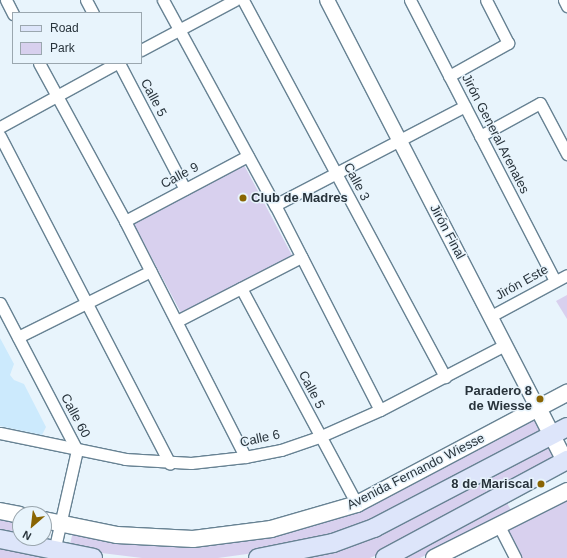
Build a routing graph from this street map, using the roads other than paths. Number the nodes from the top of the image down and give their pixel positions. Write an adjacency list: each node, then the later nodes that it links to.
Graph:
1 (6, 0): 11 (street)
2 (86, 0): 12 (street)
3 (162, 0): 13 (street)
4 (235, 0): 13 (street)
5 (243, 0): 27 (street, Calle 3)
6 (327, 0): 24 (street, Jirón Final)
7 (410, 0): 18 (street, Jirón General Arenales)
8 (486, 0): 18 (street)
9 (564, 0): 10 (street)
10 (567, 6)
11 (12, 12)
12 (92, 12)
13 (178, 30): 14 (street); 26 (street)
14 (142, 49)
15 (40, 64): 19 (street)
16 (116, 64): 19 (street)
17 (119, 64): 28 (street, Calle 5)
18 (449, 76): 20 (street, Jirón General Arenales)
19 (56, 96): 21 (street); 30 (street)
20 (465, 106): 23 (street, Jirón General Arenales); 24 (street)
21 (0, 127)
22 (0, 136): 37 (street)
23 (480, 136): 25 (street); 34 (street, Jirón General Arenales)
24 (399, 139): 27 (street); 38 (street, Jirón Final)
25 (567, 154)
26 (248, 156): 28 (street, Calle 9); 29 (street)
27 (335, 173): 29 (street); 42 (street, Calle 3)
28 (185, 189): 30 (street, Calle 9)
29 (275, 205): 31 (street)
30 (125, 221): 32 (street)
31 (301, 257): 35 (street); 45 (street)
32 (151, 271): 37 (street); 39 (street)
33 (567, 275): 34 (street, Jirón Este)
34 (555, 281): 38 (street, Jirón Este)
35 (241, 288): 39 (street); 48 (street, Calle 5)
36 (0, 303): 40 (street, Calle 60)
37 (87, 303): 40 (street); 52 (street)
38 (491, 316): 41 (street, Jirón Final)
39 (177, 321): 50 (street)
40 (18, 337): 49 (street, Calle 60)
41 (505, 345): 42 (street, Calle 6); 44 (street, Jirón Final)
42 (445, 377): 45 (street, Calle 6)
43 (567, 393): 44 (main road, Avenida Fernando Wiesse)
44 (538, 408): 46 (main road, Jirón Final); 54 (main road, Avenida Fernando Wiesse)
45 (380, 410): 48 (street, Calle 6)
46 (560, 431): 51 (main road, Jirón Final); 63 (main road)
47 (0, 433): 49 (street, Calle 6)
48 (319, 437): 50 (street, Calle 6); 54 (street, Calle 5)
49 (77, 450): 52 (street, Calle 6); 58 (street, Calle 60)
50 (245, 457): 52 (street, Calle 6)
51 (566, 462): 64 (main road)
52 (170, 464)
53 (567, 491): 59 (main road)
54 (357, 504): 58 (main road, Avenida Fernando Wiesse)
55 (0, 511): 56 (main road)
56 (12, 513)
57 (52, 522): 58 (main road, Avenida Fernando Wiesse)
58 (60, 524): 61 (street, Calle 60)
59 (499, 526): 65 (main road); 66 (street)
60 (0, 539): 61 (main road)
61 (54, 551): 62 (main road)
62 (93, 558)
63 (258, 558)
64 (385, 558)
65 (434, 558)
66 (515, 558)

